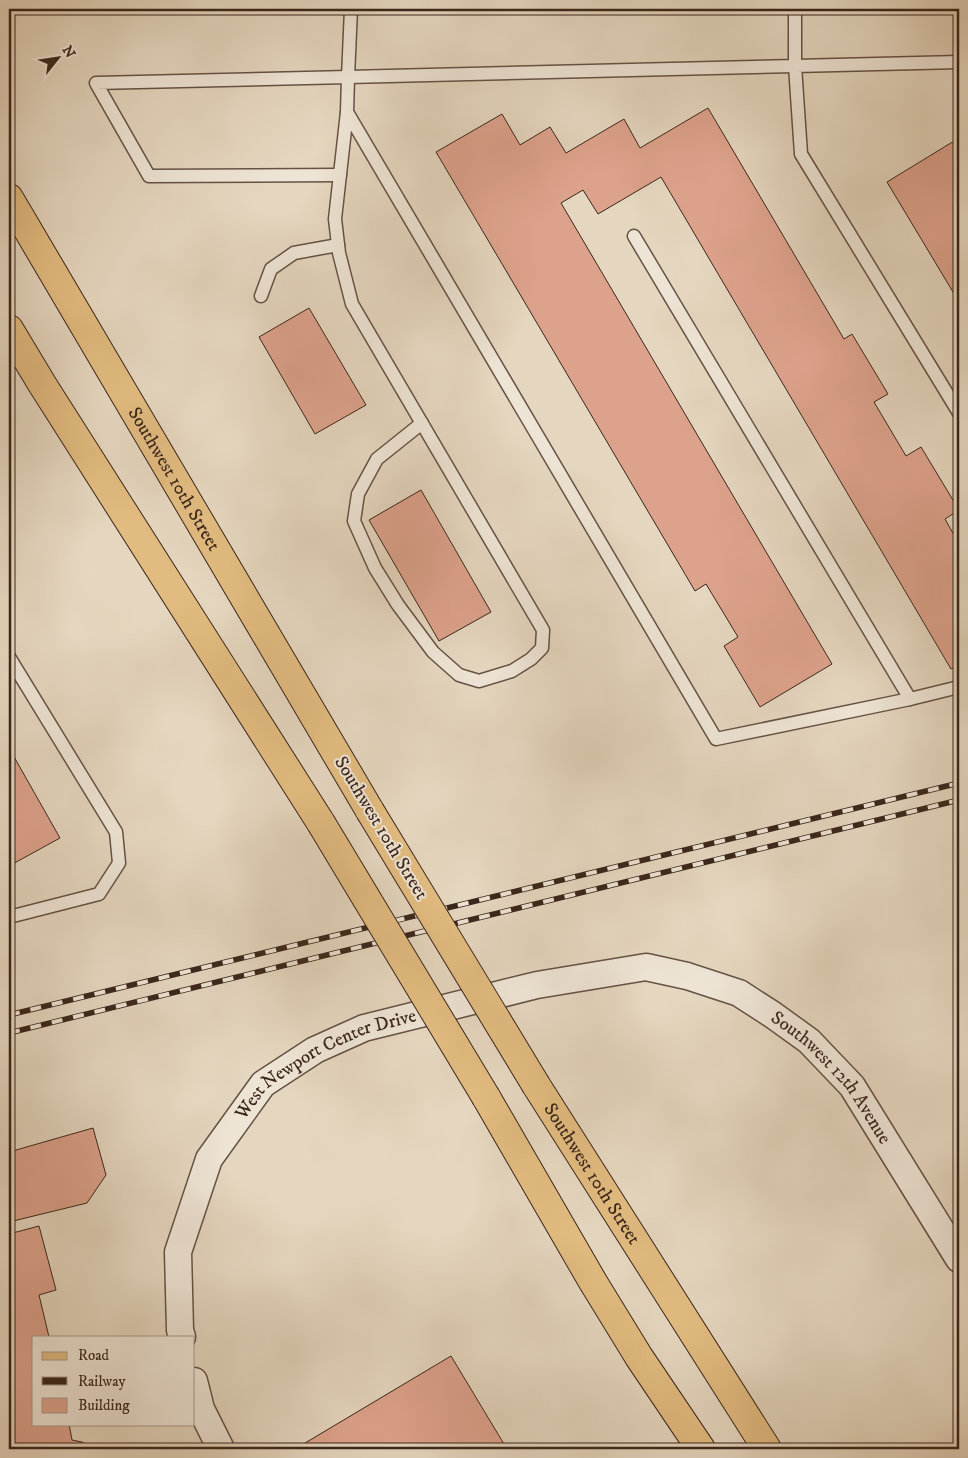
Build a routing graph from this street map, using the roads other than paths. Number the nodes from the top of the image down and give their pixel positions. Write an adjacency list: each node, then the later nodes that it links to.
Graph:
1 (351, 9): 5 (lane)
2 (795, 9): 4 (lane)
3 (959, 62): 4 (lane)
4 (795, 66): 5 (lane); 13 (lane)
5 (348, 77): 6 (lane); 7 (lane)
6 (347, 112): 7 (lane); 17 (lane)
7 (340, 176): 10 (lane)
8 (9, 198): 25 (main road, Southwest 10th Street, bridge)
9 (634, 236): 17 (lane)
10 (338, 245): 11 (lane); 14 (lane)
11 (261, 296)
12 (9, 329): 24 (main road, bridge)
13 (959, 413)
14 (422, 423): 14 (lane)
15 (9, 657): 18 (lane)
16 (959, 687): 17 (lane)
17 (910, 699)
18 (9, 917)
19 (646, 967): 20 (street, Southwest 12th Avenue); 21 (street, West Newport Center Drive)
20 (959, 1259)
21 (182, 1336)
22 (195, 1385): 23 (street)
23 (221, 1449)
24 (701, 1449)
25 (767, 1449)

